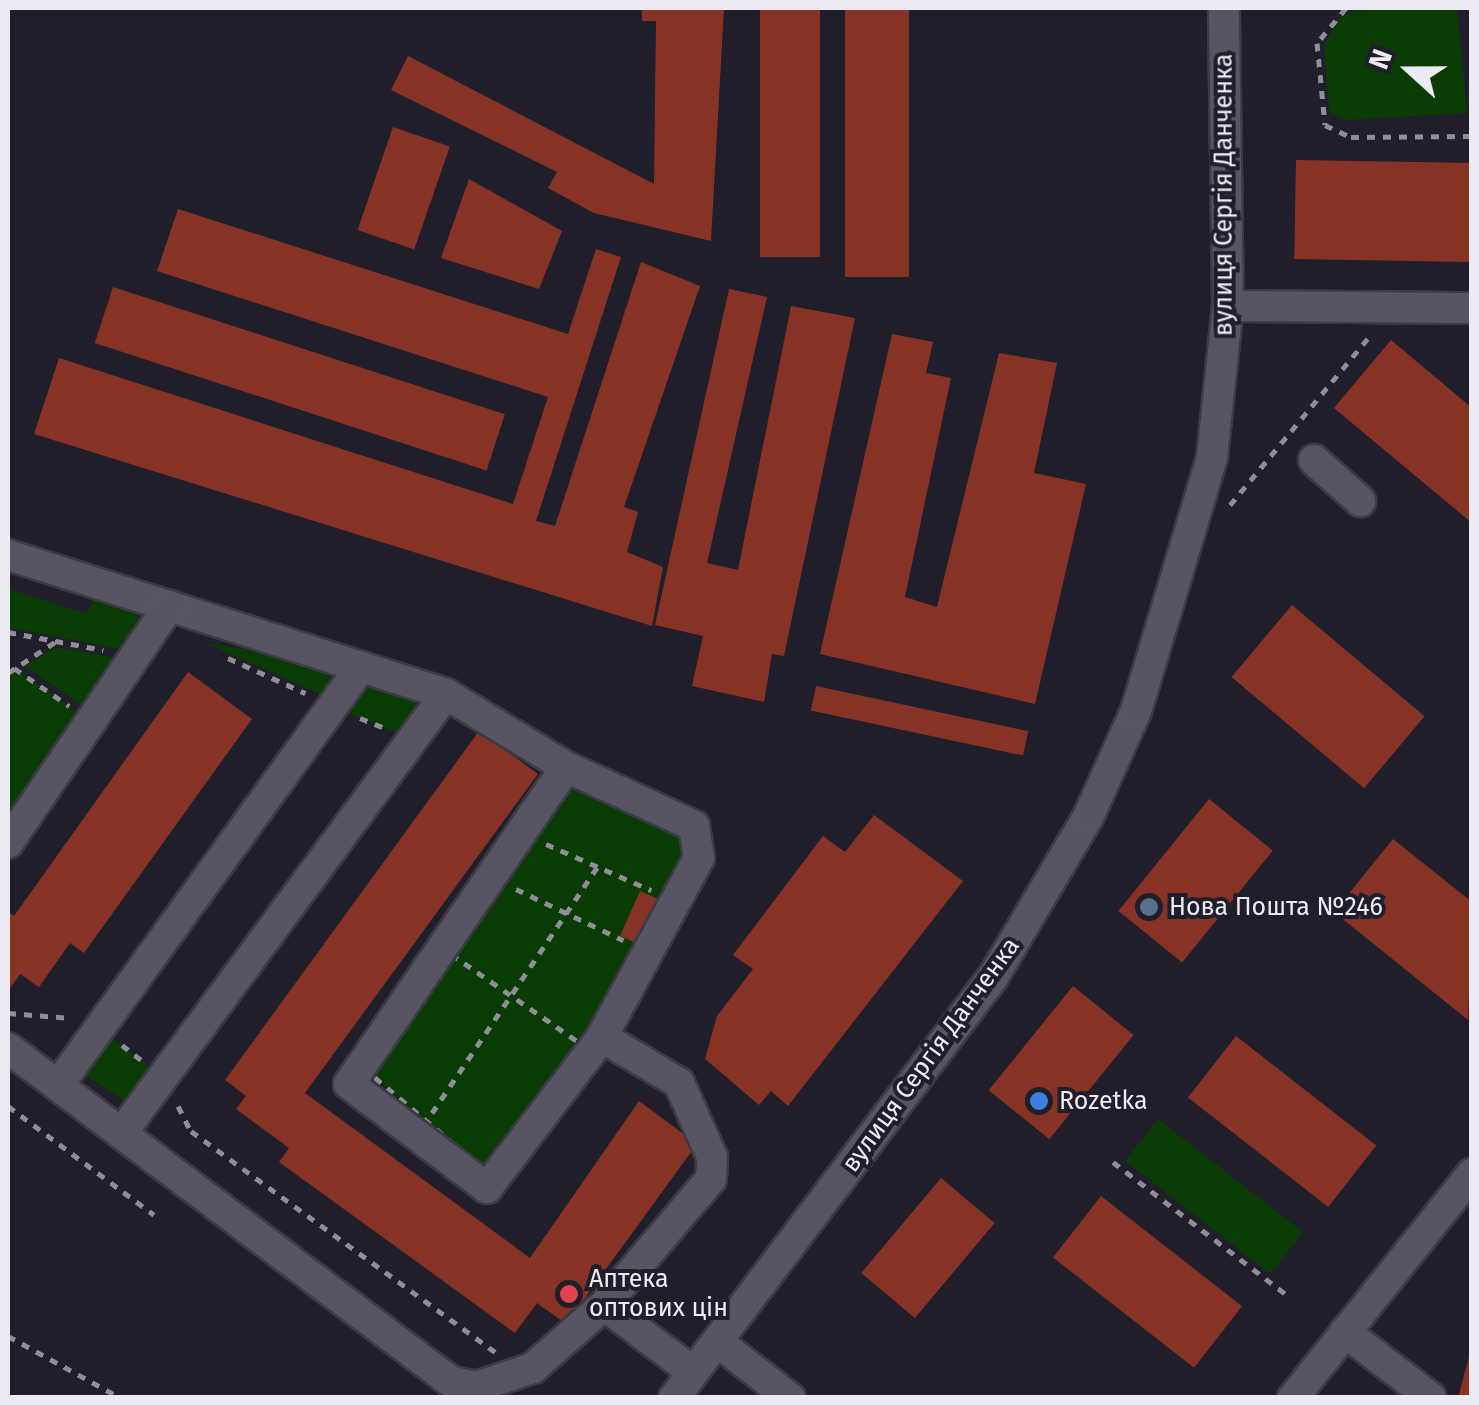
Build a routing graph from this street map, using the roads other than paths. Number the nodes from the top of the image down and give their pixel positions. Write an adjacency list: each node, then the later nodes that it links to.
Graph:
1 (1224, 8): 2 (street, вулиця Сергія Данченка)
2 (1228, 306): 3 (street); 19 (street, вулиця Сергія Данченка)
3 (1472, 308)
4 (1314, 460): 5 (street)
5 (1360, 501)
6 (8, 555): 7 (street)
7 (168, 606): 8 (street); 11 (street)
8 (360, 668): 9 (street); 14 (street)
9 (446, 694): 10 (street); 15 (street)
10 (566, 767): 12 (street); 12 (street)
11 (8, 843)
12 (602, 1037): 17 (street)
13 (8, 1048): 14 (street)
14 (59, 1084): 15 (street)
15 (124, 1131): 17 (street)
16 (1472, 1174): 18 (street)
17 (604, 1305): 20 (street)
18 (1345, 1332): 23 (street); 24 (street)
19 (719, 1342): 20 (street, вулиця Сергія Данченка); 22 (street)
20 (693, 1372): 21 (street, вулиця Сергія Данченка)
21 (674, 1398)
22 (790, 1398)
23 (1293, 1398)
24 (1430, 1398)

